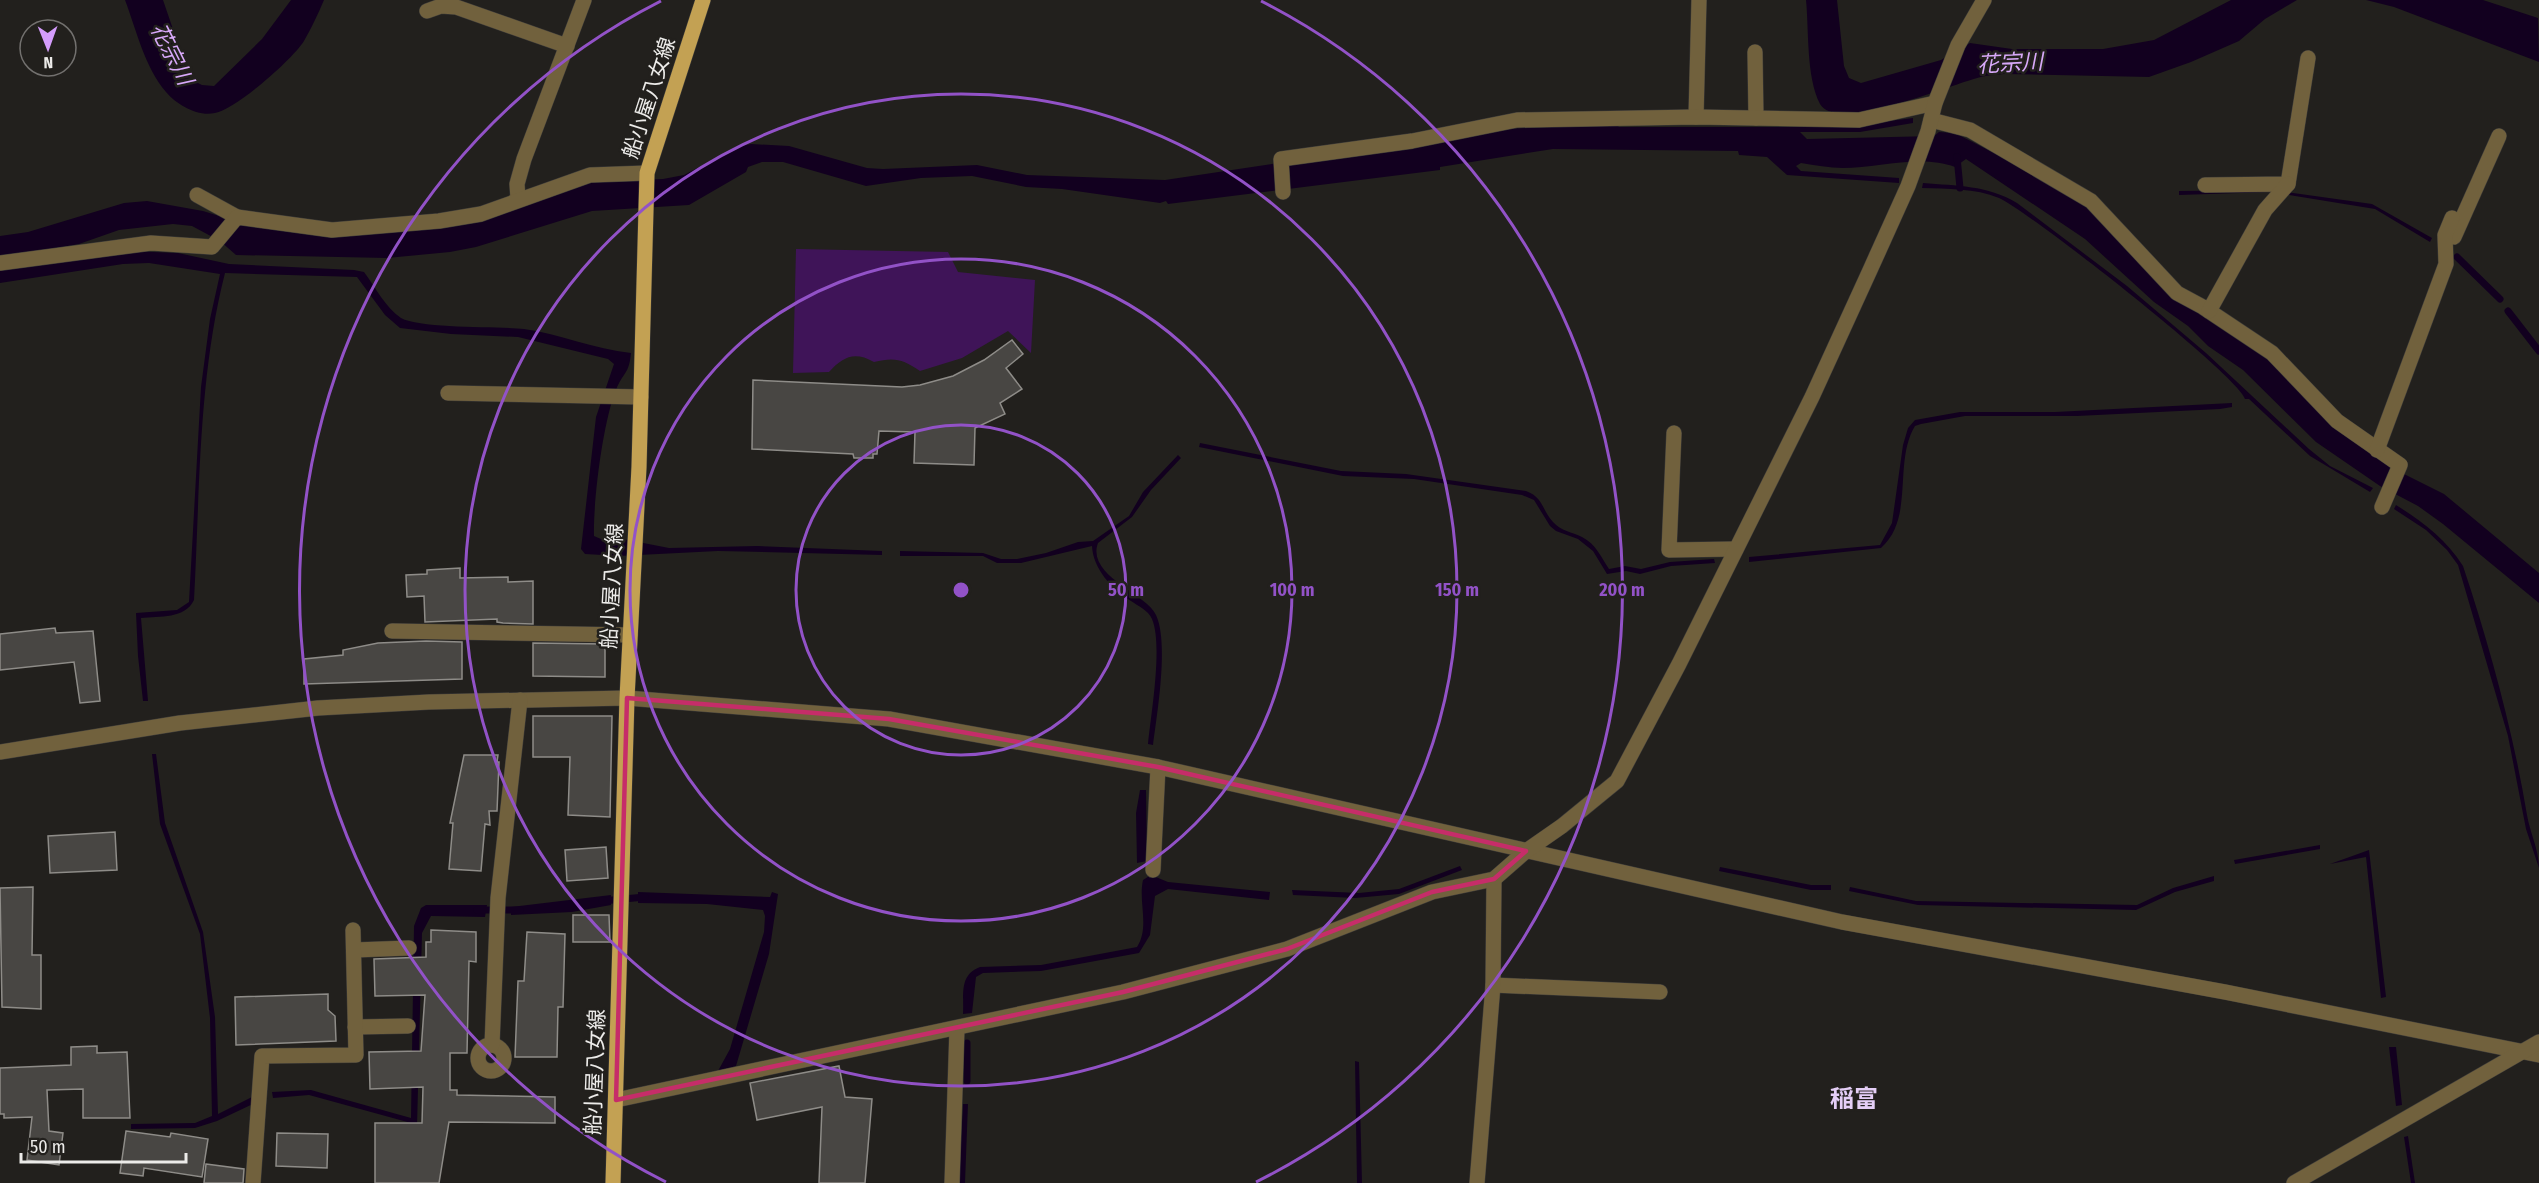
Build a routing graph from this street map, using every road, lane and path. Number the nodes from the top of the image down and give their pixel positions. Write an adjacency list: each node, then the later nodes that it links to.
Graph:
1 (584, 0): 6 (street)
2 (704, 0): 14 (main road, 船小屋八女線)
3 (1699, 0): 10 (street)
4 (1984, 0): 9 (street)
5 (427, 10): 6 (street)
6 (567, 45): 19 (street)
7 (1755, 52): 11 (street)
8 (2308, 58): 16 (street)
9 (1937, 99): 11 (street); 12 (street)
10 (1696, 117): 11 (street); 17 (street)
11 (1756, 118)
12 (1930, 126): 24 (street); 30 (street)
13 (2499, 136): 22 (street)
14 (647, 175): 19 (street); 26 (main road, 船小屋八女線)
15 (2205, 184): 16 (street)
16 (2288, 184): 24 (street)
17 (1283, 192)
18 (196, 195): 20 (street)
19 (518, 199): 20 (street)
20 (236, 218): 23 (street)
21 (2452, 218): 22 (street)
22 (2445, 244): 28 (street)
23 (0, 263)
24 (2209, 311): 28 (street)
25 (448, 393): 26 (street)
26 (641, 397): 32 (main road, 船小屋八女線)
27 (1674, 433): 30 (street)
28 (2377, 450): 29 (street)
29 (2382, 507)
30 (1736, 549): 37 (street)
31 (392, 631): 32 (street)
32 (630, 635): 33 (main road, 船小屋八女線)
33 (627, 698): 34 (street); 36 (street); 52 (main road, 船小屋八女線)
34 (520, 700): 35 (street); 49 (street)
35 (0, 752)
36 (1158, 767): 37 (street); 38 (street)
37 (1526, 851): 39 (street); 50 (street)
38 (1153, 870)
39 (1494, 879): 43 (street); 47 (street)
40 (353, 930): 42 (street)
41 (410, 948): 42 (street)
42 (354, 950): 46 (street)
43 (1493, 985): 44 (street); 56 (street)
44 (1660, 992)
45 (408, 1026): 46 (street)
46 (355, 1027): 53 (street)
47 (957, 1028): 52 (street); 55 (street)
48 (2539, 1042): 50 (street)
49 (492, 1045)
50 (2522, 1051): 51 (street); 57 (street)
51 (2539, 1055)
52 (616, 1100): 54 (main road, 船小屋八女線)
53 (253, 1183)
54 (613, 1183)
55 (952, 1183)
56 (1476, 1183)
57 (2294, 1183)

